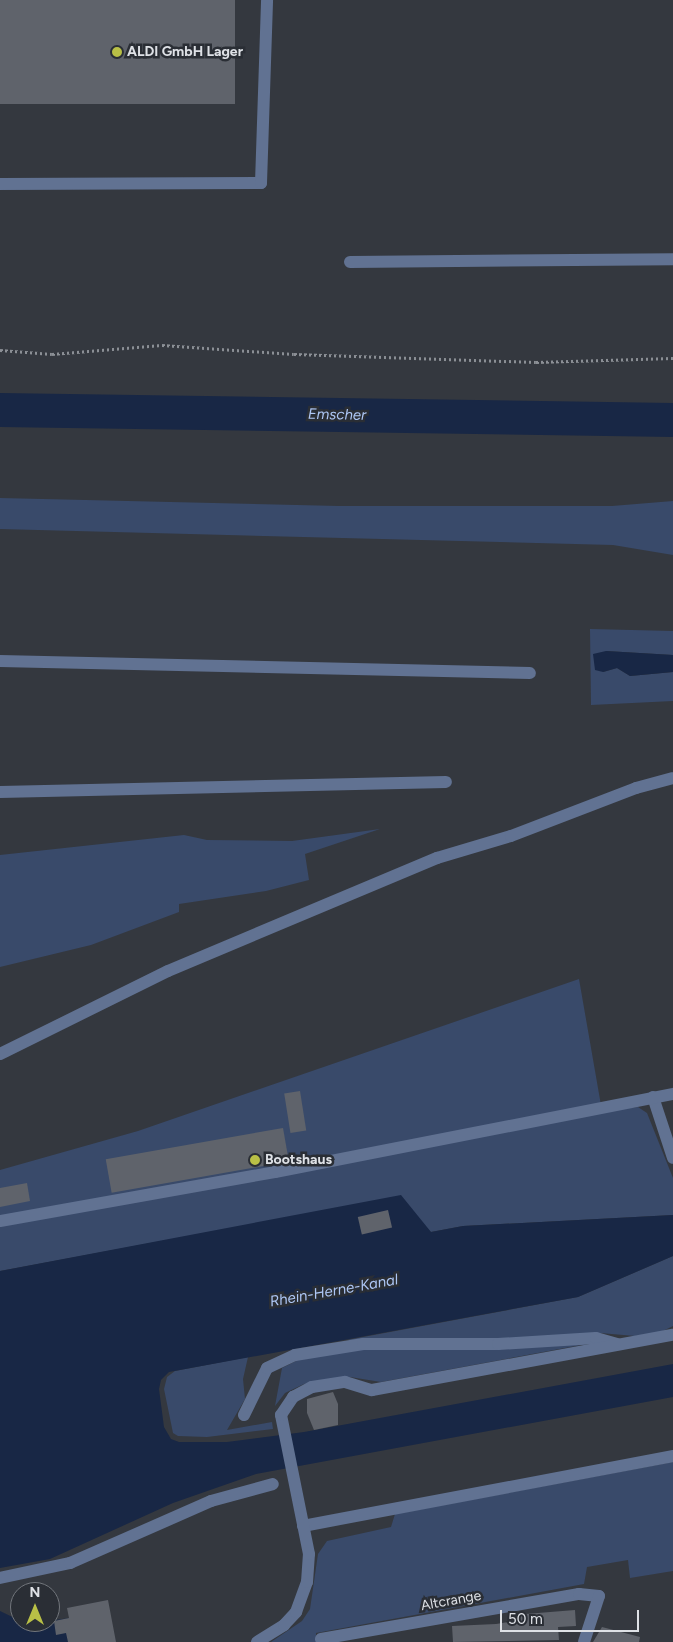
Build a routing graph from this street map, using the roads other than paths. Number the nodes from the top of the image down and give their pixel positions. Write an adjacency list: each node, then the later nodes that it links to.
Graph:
1 (267, 0): 2 (lane)
2 (0, 184)
3 (673, 259): 4 (lane)
4 (350, 262)
5 (0, 661): 6 (lane)
6 (530, 673)
7 (673, 778): 10 (lane)
8 (446, 782): 9 (lane)
9 (0, 792)
10 (0, 1054)
11 (673, 1094): 12 (lane)
12 (653, 1097): 13 (lane); 14 (lane)
13 (673, 1158)
14 (0, 1221)
15 (673, 1335): 16 (lane)
16 (619, 1345): 17 (lane); 20 (lane)
17 (244, 1415)
18 (673, 1456): 20 (lane)
19 (273, 1484): 21 (lane)
20 (303, 1526): 23 (lane)
21 (0, 1578)
22 (321, 1639): 24 (lane, Altcrange)
23 (258, 1642)
24 (584, 1642)

